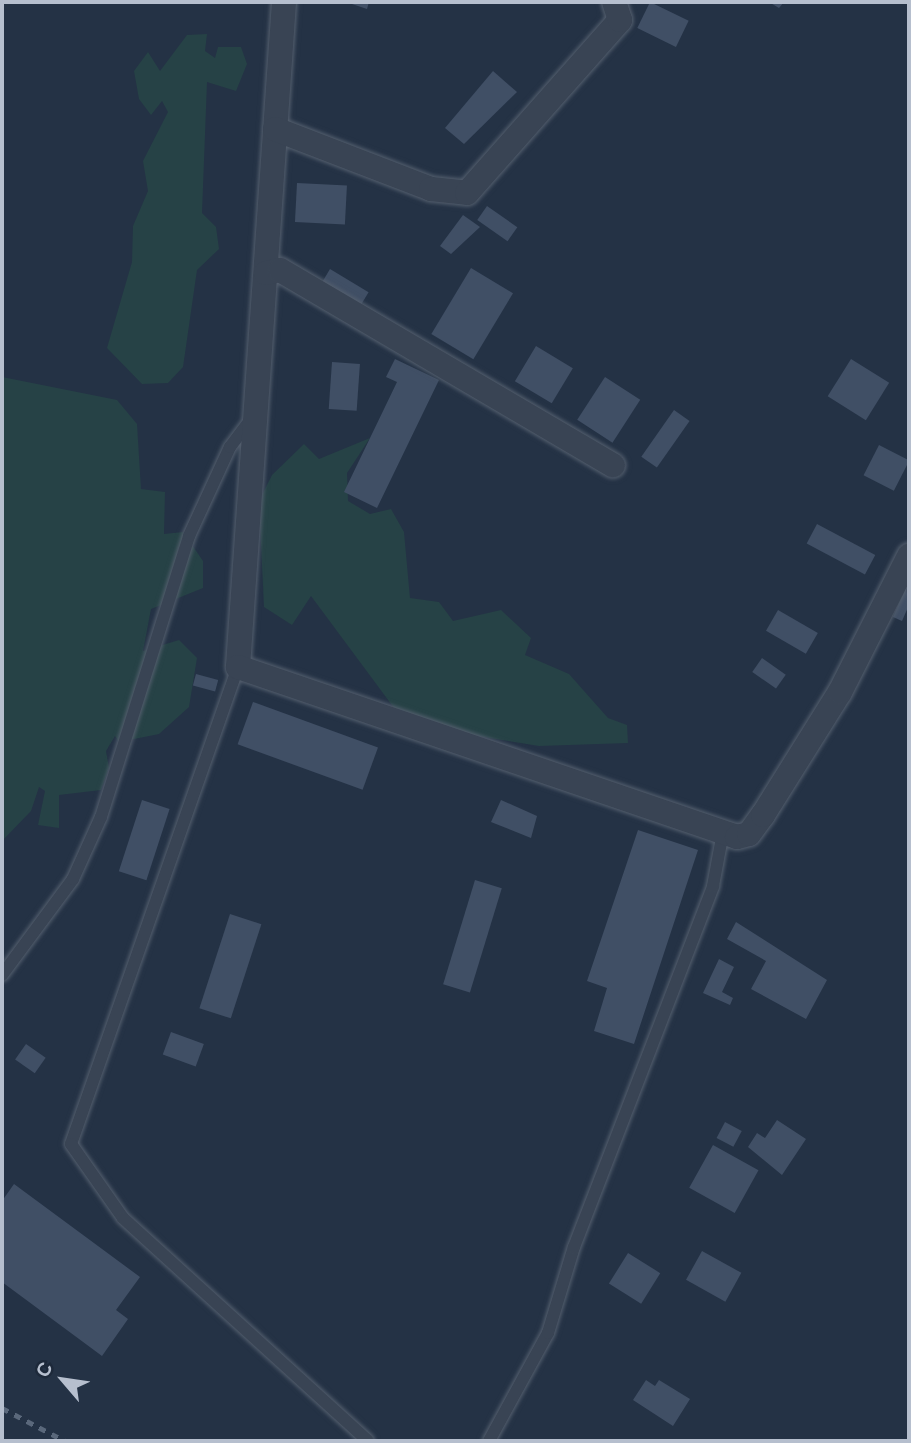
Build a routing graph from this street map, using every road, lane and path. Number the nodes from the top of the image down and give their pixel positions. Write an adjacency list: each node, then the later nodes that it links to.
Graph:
1 (285, 2): 3 (street)
2 (614, 2): 3 (street)
3 (275, 129): 4 (street)
4 (266, 273): 5 (street); 6 (street)
5 (258, 411): 8 (street); 10 (lane)
6 (613, 465)
7 (909, 556): 9 (street)
8 (238, 667): 9 (street); 11 (lane)
9 (723, 832): 12 (lane)
10 (2, 975)
11 (368, 1441)
12 (489, 1441)

